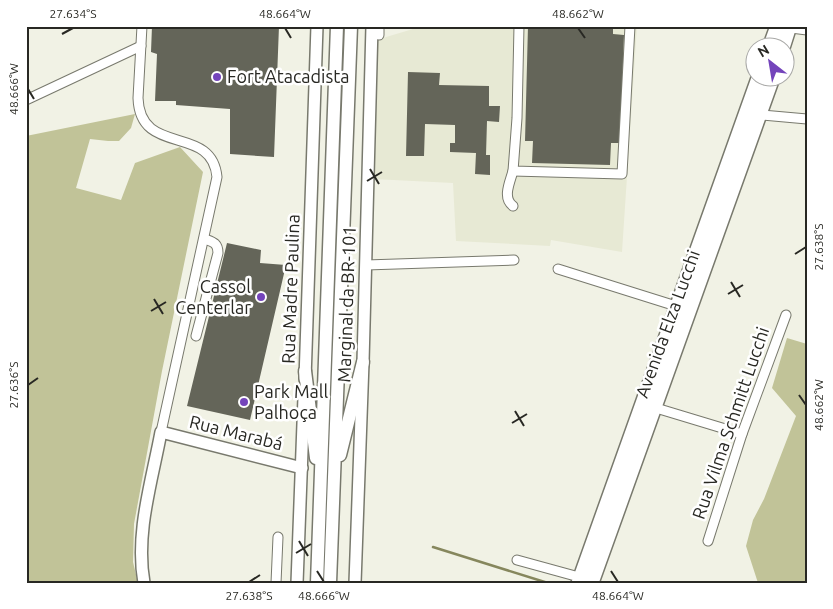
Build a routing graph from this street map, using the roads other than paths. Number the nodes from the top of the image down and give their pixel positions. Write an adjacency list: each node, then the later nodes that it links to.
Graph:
1 (142, 26): 13 (street)
2 (317, 26): 31 (main road, Rua Madre Paulina)
3 (336, 26): 37 (highway)
4 (351, 26): 36 (highway)
5 (519, 26): 20 (street)
6 (630, 26): 20 (street)
7 (776, 26): 11 (main road)
8 (788, 27): 10 (street); 12 (street)
9 (377, 29): 25 (main road, Marginal da BR-101)
10 (807, 30)
11 (772, 38)
12 (782, 38)
13 (141, 46): 17 (street); 23 (street)
14 (755, 88): 22 (main road, Avenida Elza Lucchi)
15 (761, 88): 22 (street)
16 (771, 88): 18 (main road, Avenida Elza Lucchi)
17 (26, 100)
18 (762, 115): 19 (street); 22 (main road, Avenida Elza Lucchi)
19 (807, 119)
20 (513, 171): 21 (street)
21 (513, 206)
22 (714, 223): 27 (main road, Avenida Elza Lucchi); 32 (main road, Avenida Elza Lucchi); 41 (street)
23 (204, 239): 29 (street); 33 (street)
24 (514, 260): 25 (street)
25 (366, 265): 30 (main road, Marginal da BR-101)
26 (558, 270): 27 (street)
27 (676, 306): 41 (main road, Avenida Elza Lucchi)
28 (786, 315): 34 (street, Rua Vilma Schmitt Lucchi)
29 (196, 336)
30 (363, 362): 36 (highway); 47 (main road, Marginal da BR-101)
31 (305, 372): 35 (main road, Rua Madre Paulina); 37 (highway)
32 (656, 408): 34 (street); 48 (main road, Avenida Elza Lucchi)
33 (162, 432): 35 (main road, Rua Marabá); 42 (main road)
34 (742, 434): 39 (street, Rua Vilma Schmitt Lucchi)
35 (302, 468): 44 (main road, Rua Madre Paulina)
36 (334, 482): 46 (highway)
37 (321, 497): 45 (highway)
38 (278, 536): 43 (street)
39 (708, 541)
40 (517, 560): 41 (street)
41 (581, 581)
42 (144, 583)
43 (276, 583)
44 (297, 583)
45 (317, 583)
46 (330, 583)
47 (355, 583)
48 (592, 583)

